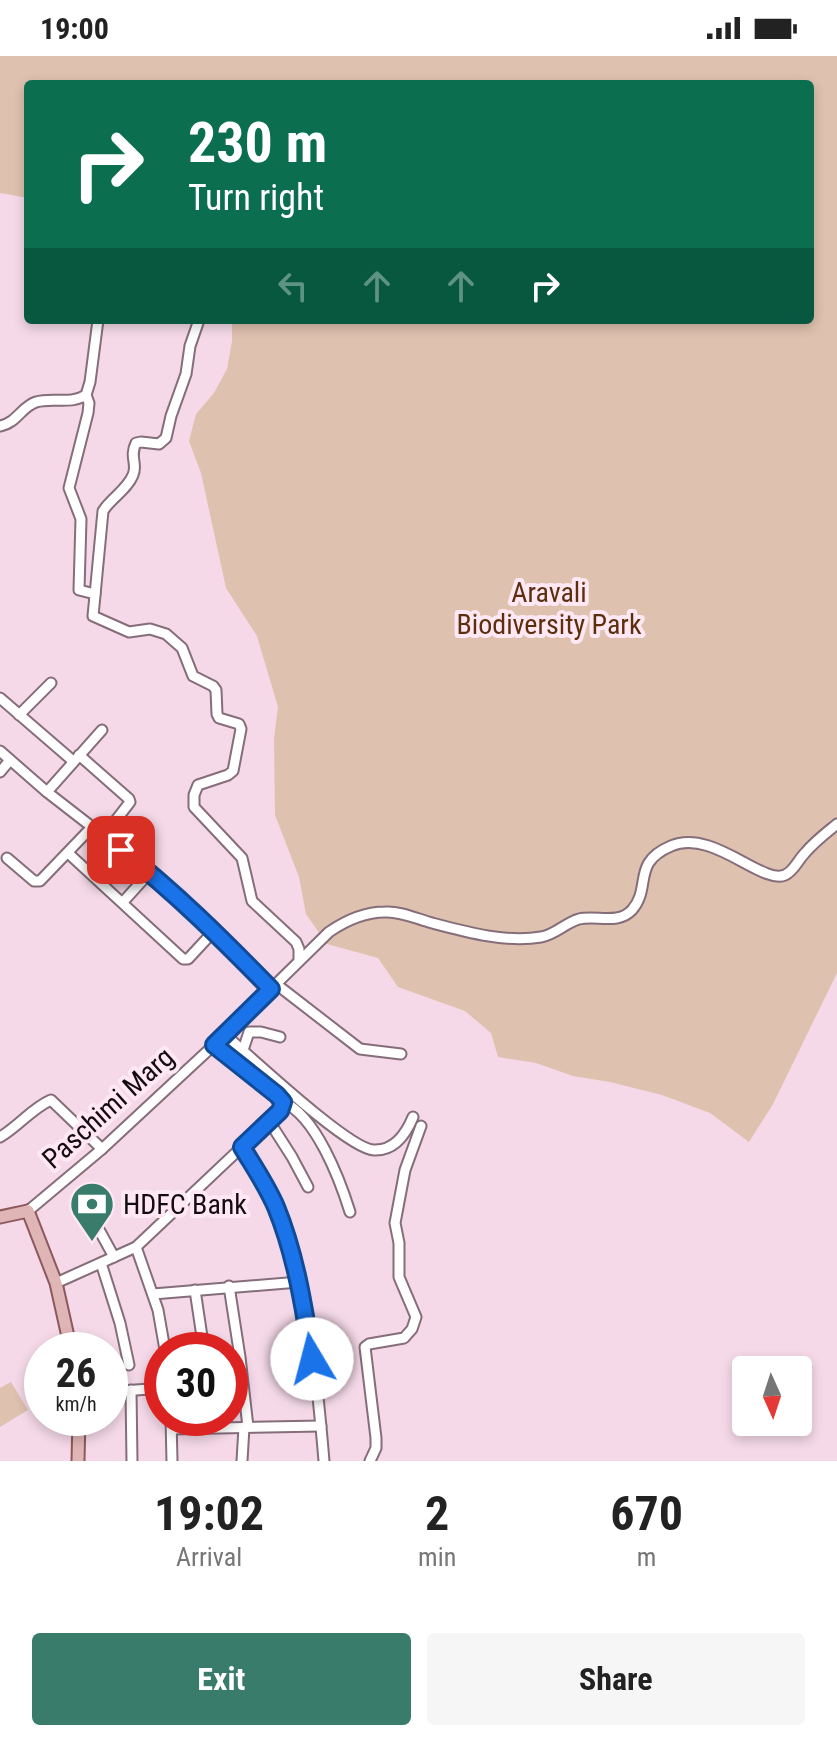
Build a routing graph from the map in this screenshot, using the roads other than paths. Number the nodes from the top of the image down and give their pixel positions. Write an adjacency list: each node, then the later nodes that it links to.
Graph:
1 (97, 324): 3 (street)
2 (198, 324): 5 (street)
3 (86, 395): 4 (street); 5 (street)
4 (0, 426)
5 (95, 594): 23 (street)
6 (51, 683): 8 (street)
7 (0, 698): 8 (street)
8 (19, 715): 11 (street)
9 (102, 730): 11 (street)
10 (0, 751): 12 (street)
11 (76, 758): 14 (street); 17 (street)
12 (10, 760): 13 (street); 14 (street)
13 (0, 772)
14 (47, 792): 16 (street)
15 (837, 824): 23 (street, Paschimi Marg)
16 (91, 828): 17 (street); 18 (street)
17 (103, 837): 20 (street)
18 (68, 853): 19 (street); 21 (street)
19 (7, 858)
20 (150, 872): 21 (street); 22 (street)
21 (123, 902): 22 (street)
22 (214, 931): 24 (street)
23 (299, 961): 24 (street, Paschimi Marg)
24 (274, 987): 25 (street, Paschimi Marg); 29 (street)
25 (224, 1034): 27 (street, Paschimi Marg); 28 (street)
26 (280, 1037): 28 (street)
27 (214, 1045): 30 (street); 36 (street, Paschimi Marg)
28 (243, 1050): 31 (street)
29 (401, 1054)
30 (283, 1102): 32 (street); 39 (street)
31 (413, 1117)
32 (269, 1121): 35 (street); 37 (street)
33 (421, 1126): 69 (street)
34 (0, 1137): 36 (street)
35 (242, 1147): 43 (street); 46 (street)
36 (102, 1149): 40 (street, Paschimi Marg)
37 (308, 1187)
38 (0, 1209): 40 (main road)
39 (350, 1212)
40 (29, 1213): 41 (main road); 47 (main road)
41 (0, 1217)
42 (97, 1226): 44 (street)
43 (136, 1247): 44 (street); 50 (street)
44 (114, 1257): 45 (street)
45 (101, 1263): 47 (street); 55 (street)
46 (299, 1282): 48 (street); 59 (street)
47 (56, 1283): 51 (main road)
48 (229, 1286): 49 (street); 54 (street)
49 (195, 1290): 50 (street); 53 (street)
50 (153, 1294): 52 (street)
51 (67, 1332)
52 (162, 1332)
53 (201, 1332)
54 (236, 1332)
55 (129, 1365)
56 (144, 1389): 58 (street)
57 (128, 1390): 58 (street)
58 (131, 1390): 65 (street)
59 (321, 1426): 60 (street); 68 (street)
60 (248, 1427)
61 (79, 1436): 64 (main road)
62 (172, 1436): 66 (street)
63 (245, 1436): 67 (street)
64 (78, 1461)
65 (132, 1461)
66 (172, 1461)
67 (242, 1461)
68 (324, 1461)
69 (370, 1461)

